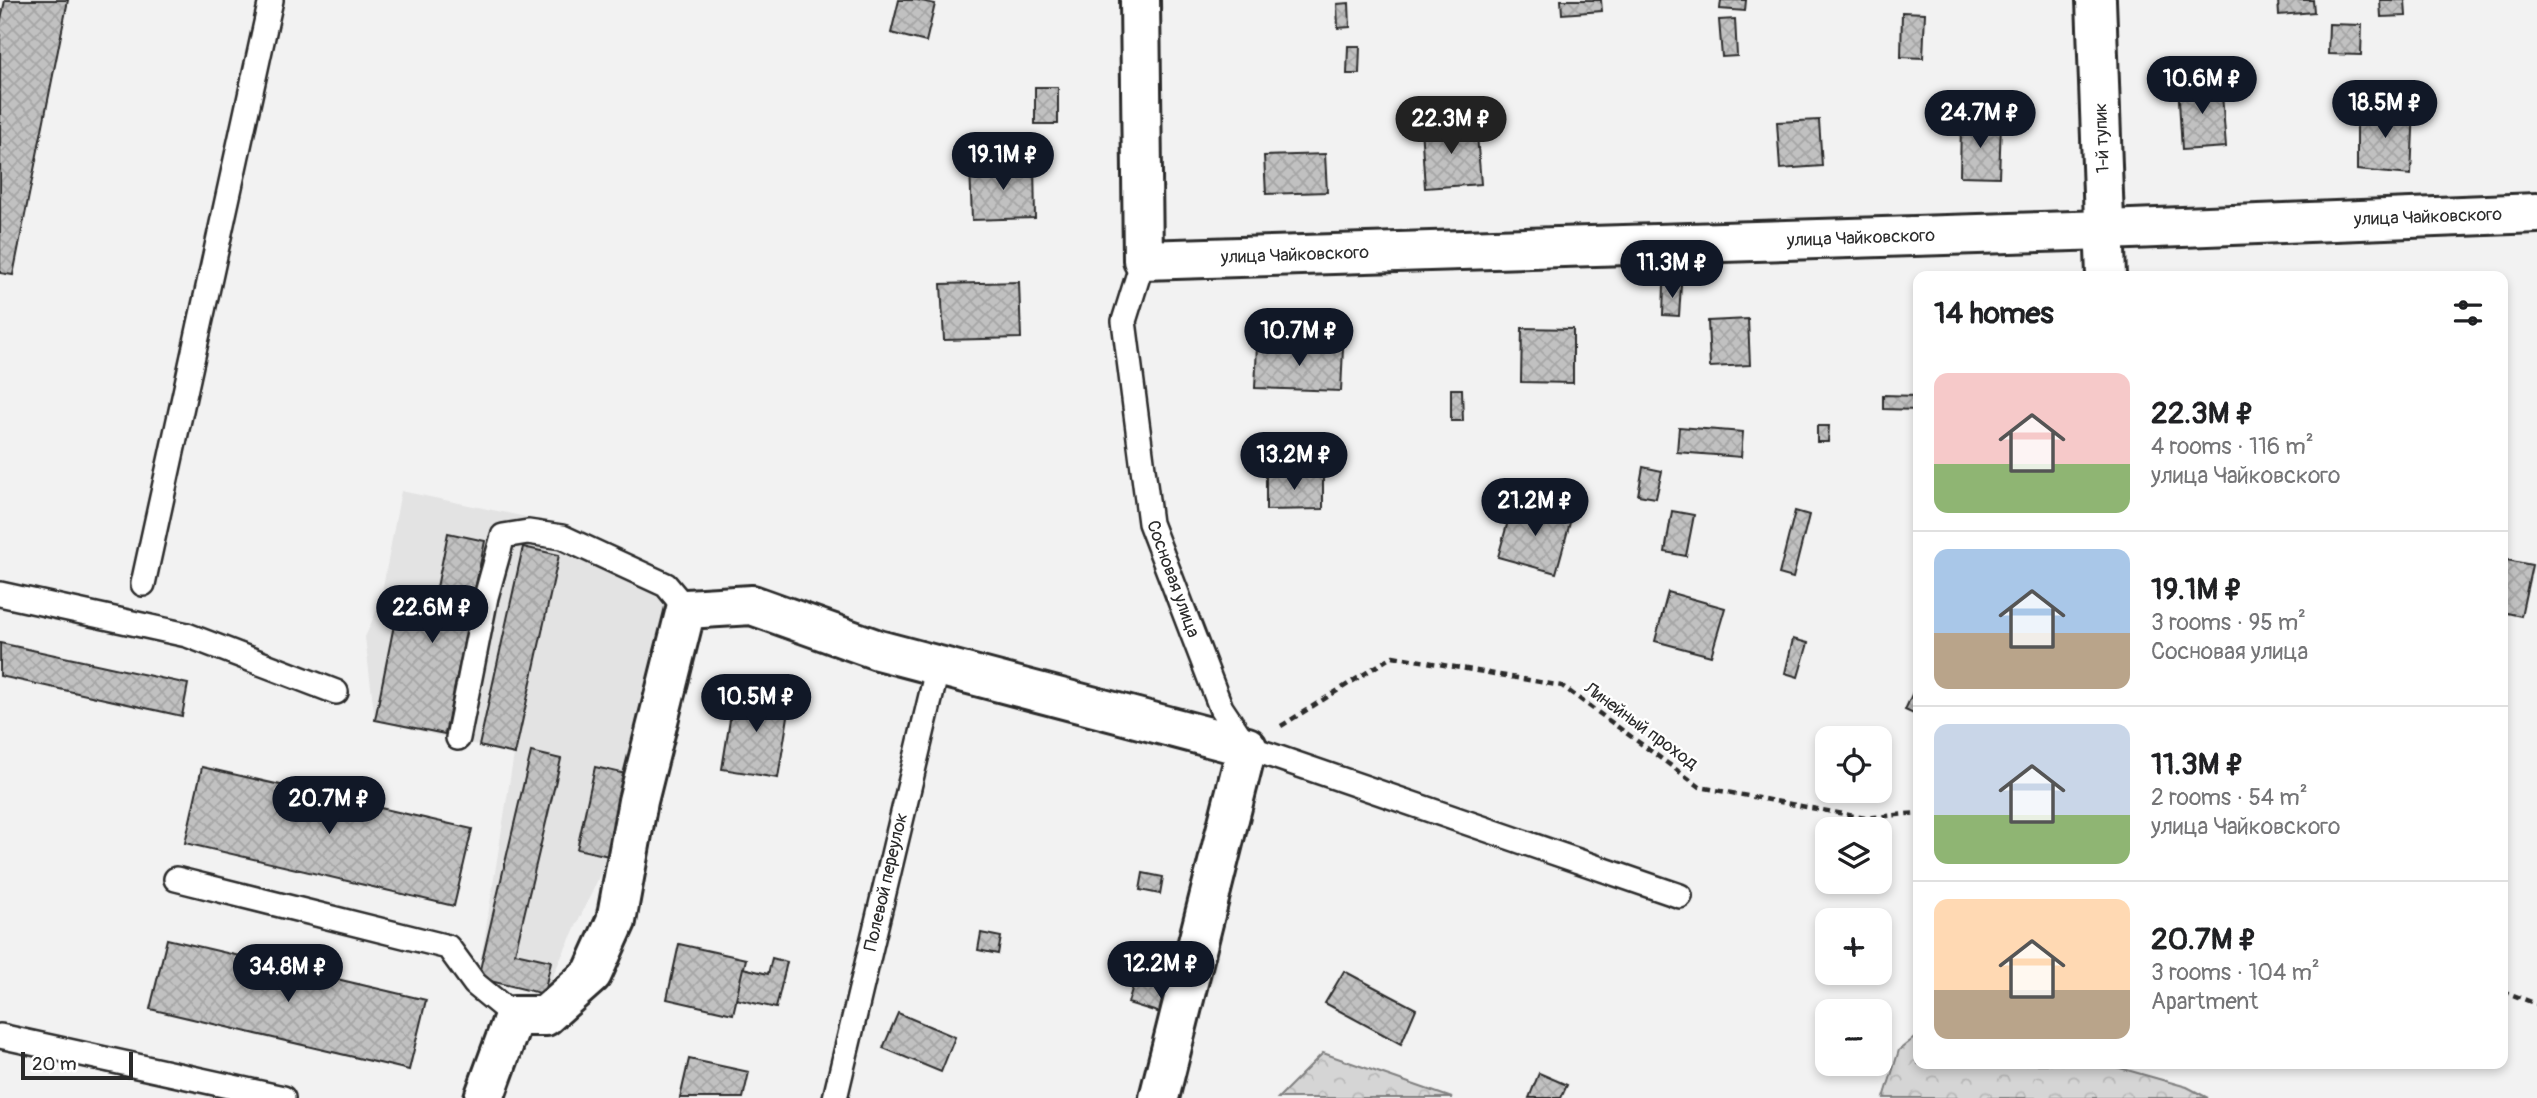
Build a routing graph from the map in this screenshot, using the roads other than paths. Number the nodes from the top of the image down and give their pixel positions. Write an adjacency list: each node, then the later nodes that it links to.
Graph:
1 (271, 0): 8 (lane)
2 (1140, 0): 6 (street, Сосновая улица)
3 (2096, 0): 5 (street, 1-й тупик)
4 (2537, 213): 5 (street, улица Чайковского)
5 (2105, 230): 6 (street, улица Чайковского); 7 (street, 1-й тупик)
6 (1143, 260): 14 (lane, Сосновая улица)
7 (2106, 271)
8 (143, 584)
9 (0, 594): 12 (lane)
10 (686, 609): 11 (street); 13 (lane); 17 (street)
11 (938, 666): 14 (street); 21 (lane, Полевой переулок)
12 (336, 692)
13 (458, 738)
14 (1247, 747): 16 (lane); 22 (street)
15 (176, 879): 17 (lane)
16 (1680, 896)
17 (514, 1016): 20 (street)
18 (0, 1036): 19 (lane)
19 (283, 1098)
20 (484, 1098)
21 (835, 1098)
22 (1159, 1098)

